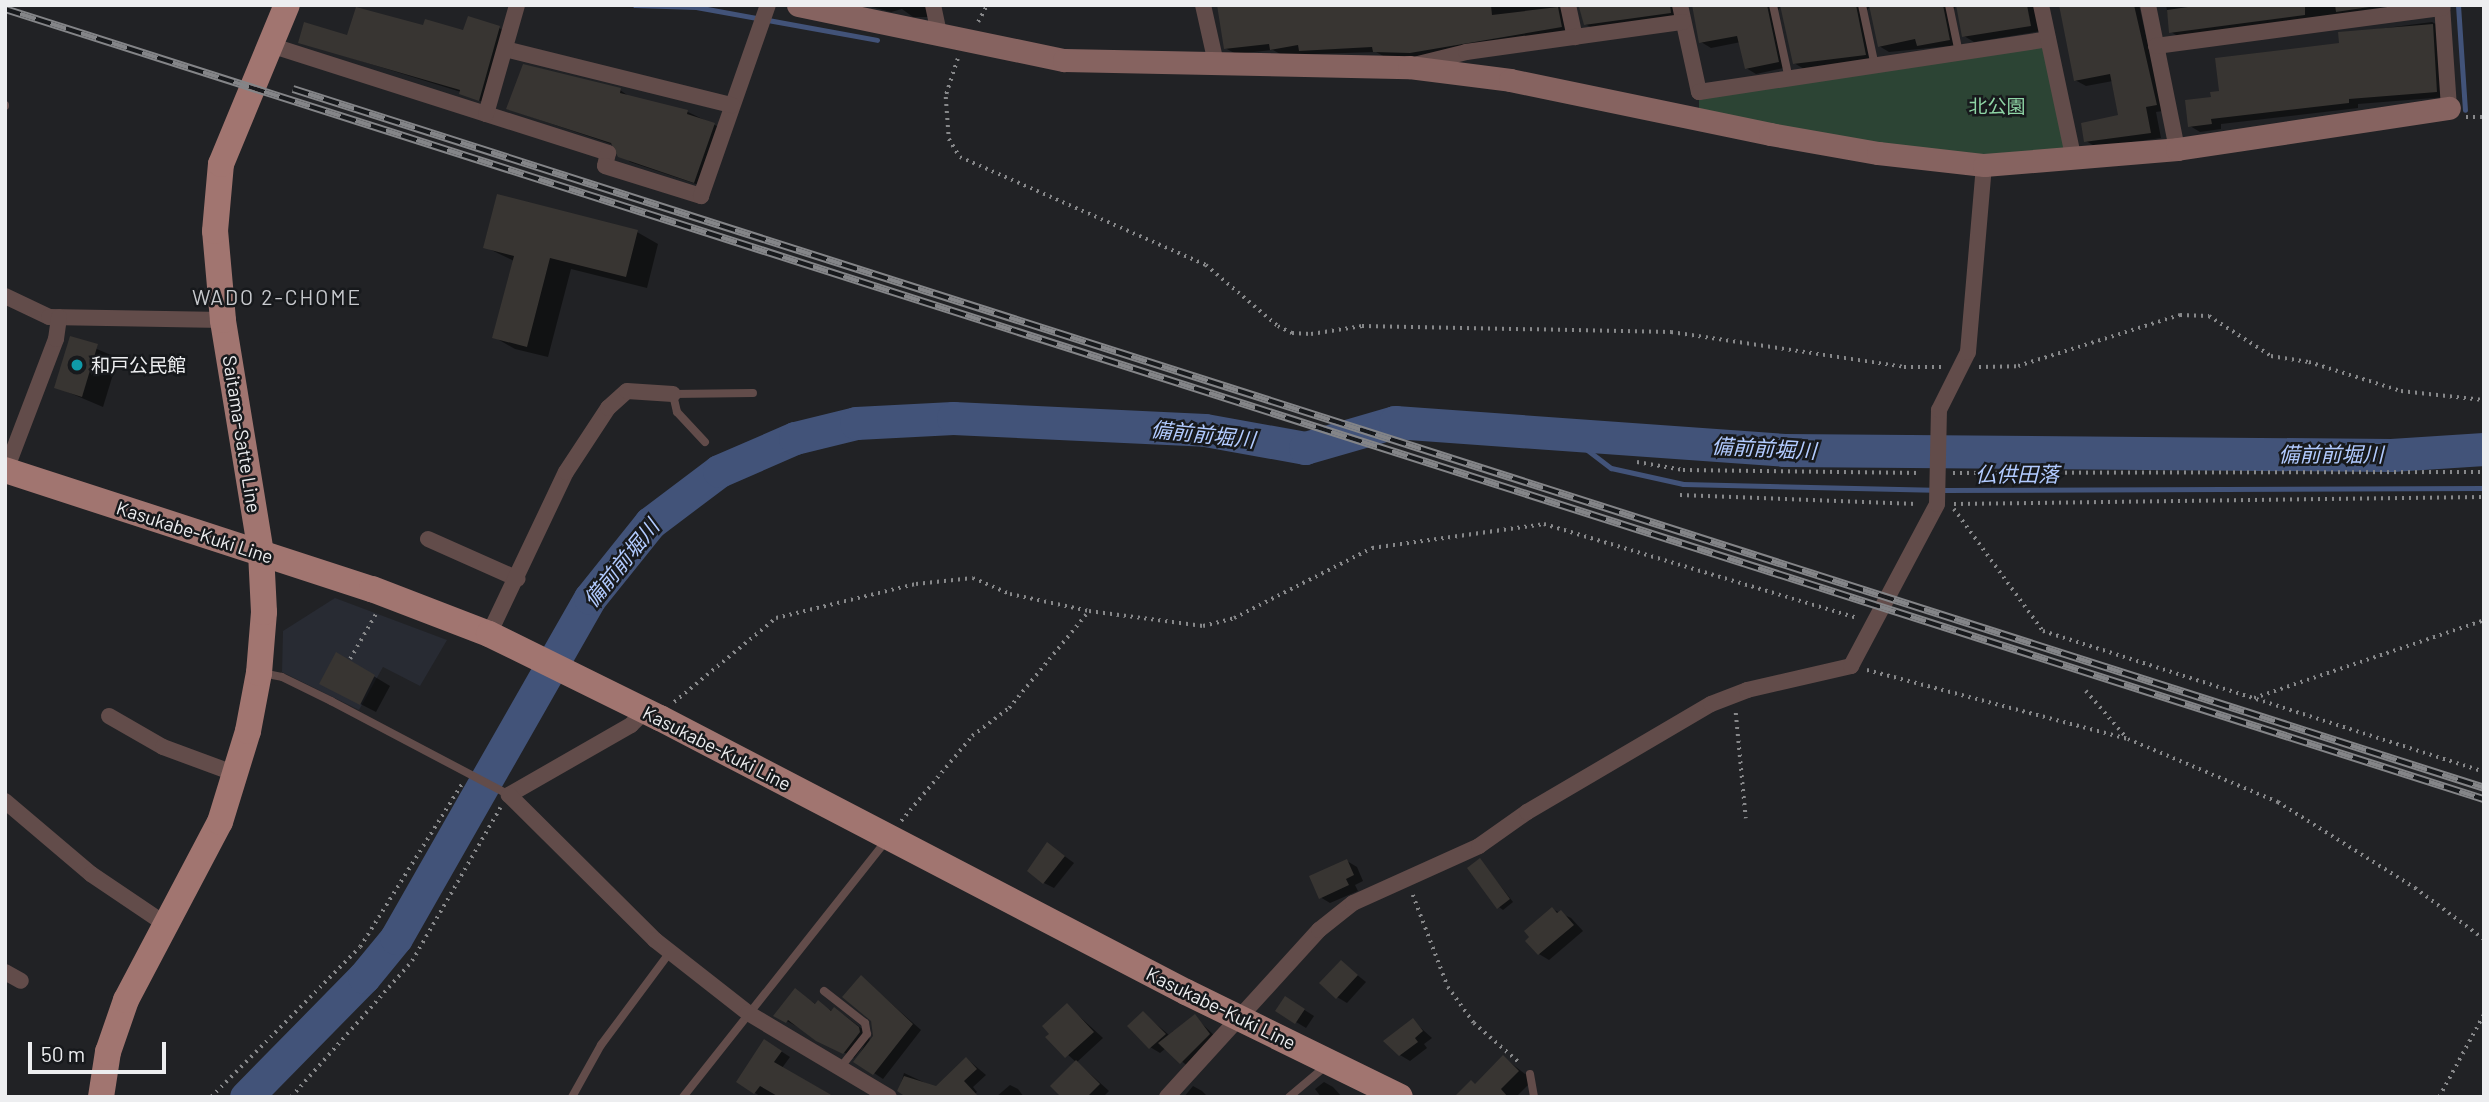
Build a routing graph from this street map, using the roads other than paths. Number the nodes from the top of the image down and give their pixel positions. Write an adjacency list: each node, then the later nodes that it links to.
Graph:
1 (287, 5): 20 (main road, Saitama-Satte Line)
2 (517, 5): 22 (street)
3 (768, 5): 28 (street)
4 (798, 5): 15 (street)
5 (933, 5): 17 (street)
6 (1203, 5): 24 (street)
7 (1568, 5): 18 (street)
8 (1680, 5): 16 (street)
9 (1773, 5): 27 (lane)
10 (1862, 5): 25 (lane)
11 (1949, 5): 23 (lane)
12 (2040, 5): 19 (street)
13 (2148, 5): 21 (street)
14 (2442, 7): 21 (street); 29 (street)
15 (847, 9): 17 (street)
16 (1683, 22): 18 (street); 27 (street)
17 (940, 37): 24 (street)
18 (1575, 37): 26 (street)
19 (2048, 39): 23 (street); 32 (street)
20 (270, 45): 30 (street); 36 (main road, Saitama-Satte Line)
21 (2156, 46): 31 (street)
22 (505, 49): 28 (street); 30 (street)
23 (1959, 53): 25 (street)
24 (1216, 63): 26 (street)
25 (1875, 66): 27 (street)
26 (1409, 67): 33 (street)
27 (1789, 79)
28 (732, 105): 30 (street)
29 (2449, 108): 31 (street)
30 (486, 114)
31 (2176, 149): 32 (street)
32 (2074, 160): 33 (street)
33 (1984, 165): 58 (street)
34 (5, 296): 35 (street)
35 (59, 317): 36 (street); 40 (street)
36 (223, 320): 42 (main road, Saitama-Satte Line)
37 (673, 394): 38 (lane); 39 (lane); 43 (street)
38 (753, 394)
39 (705, 442)
40 (6, 470): 42 (main road, Kasukabe-Kuki Line)
41 (428, 539): 43 (street)
42 (261, 553): 44 (main road, Kasukabe-Kuki Line); 45 (main road, Saitama-Satte Line)
43 (518, 579): 44 (street)
44 (489, 634): 46 (main road, Kasukabe-Kuki Line)
45 (259, 673): 48 (main road, Saitama-Satte Line); 49 (lane)
46 (652, 714): 49 (street); 51 (main road, Kasukabe-Kuki Line)
47 (110, 716): 48 (street)
48 (236, 774): 52 (main road, Saitama-Satte Line)
49 (506, 793): 53 (street)
50 (5, 801): 52 (street)
51 (889, 836): 57 (lane); 58 (main road, Kasukabe-Kuki Line)
52 (168, 926): 62 (main road, Saitama-Satte Line)
53 (670, 952): 57 (street); 63 (lane)
54 (5, 972): 55 (street)
55 (21, 981)
56 (824, 991): 60 (lane)
57 (748, 1013): 60 (street); 64 (lane)
58 (1240, 1017): 59 (main road, Kasukabe-Kuki Line); 66 (street)
59 (1331, 1062): 67 (lane); 68 (main road, Kasukabe-Kuki Line)
60 (840, 1068): 65 (street)
61 (1530, 1074): 69 (lane)
62 (101, 1097)
63 (572, 1097)
64 (683, 1097)
65 (889, 1097)
66 (1167, 1097)
67 (1289, 1097)
68 (1400, 1097)
69 (1534, 1097)

